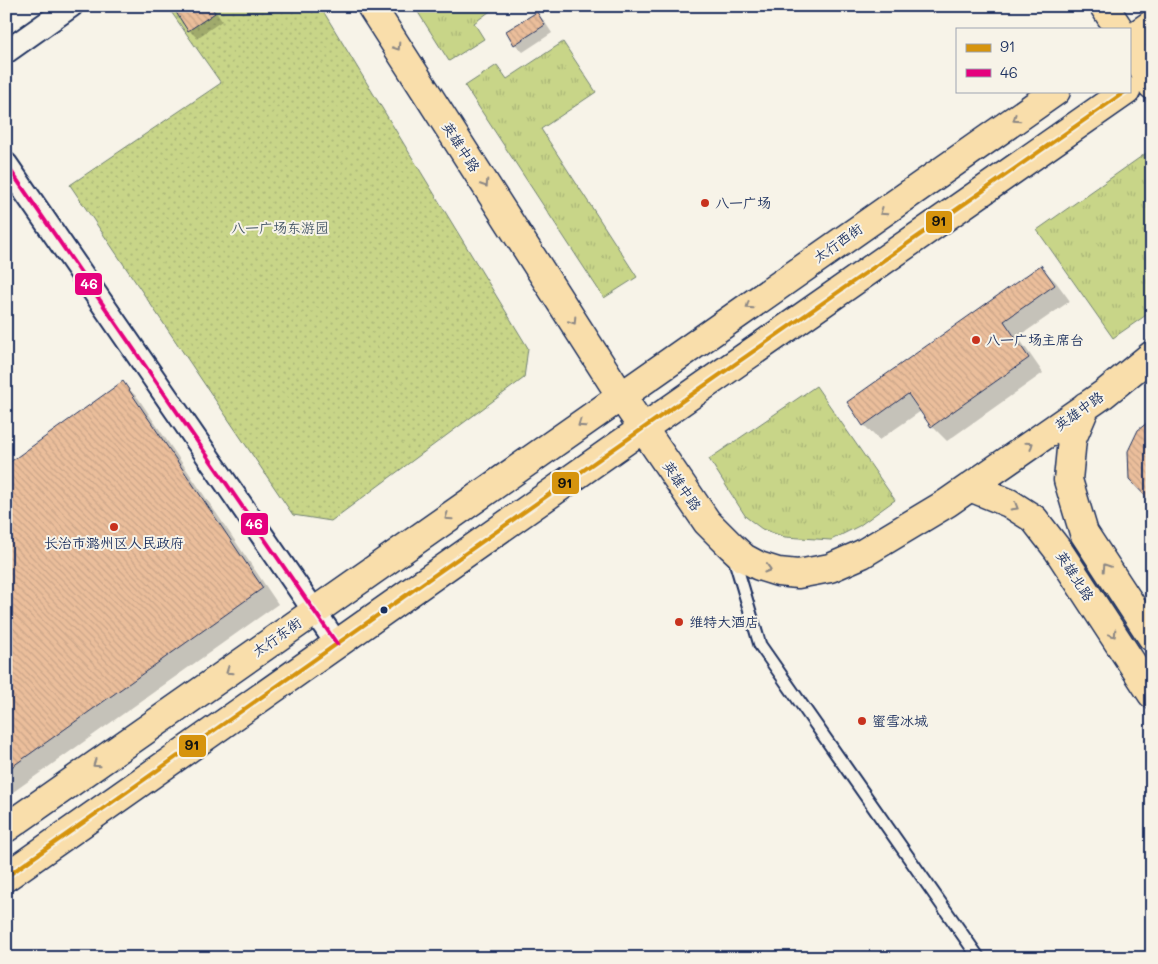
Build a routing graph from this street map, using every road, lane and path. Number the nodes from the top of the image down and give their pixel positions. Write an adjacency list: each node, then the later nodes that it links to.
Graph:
1 (71, 6): 8 (street)
2 (371, 6): 15 (main road, 英雄中路, one-way to 15)
3 (1104, 6): 5 (main road)
4 (1152, 24): 6 (main road)
5 (1118, 28)
6 (1130, 39)
7 (1130, 47): 9 (main road)
8 (6, 52)
9 (1141, 83): 10 (main road)
10 (1130, 91)
11 (1055, 92): 15 (main road, 太行西街, one-way to 15)
12 (1128, 92): 17 (main road)
13 (6, 164): 20 (street)
14 (1152, 355): 16 (main road, 英雄中路)
15 (621, 396): 17 (main road, 英雄中路); 20 (main road, 太行东街, one-way to 20)
16 (1086, 406): 18 (main road, 英雄中路, one-way to 16); 21 (main road, one-way to 16)
17 (643, 428): 19 (main road, 英雄中路); 22 (main road)
18 (970, 487): 19 (main road, 英雄中路, one-way to 18); 23 (main road, 英雄北路, one-way to 23)
19 (731, 546): 26 (lane)
20 (314, 611): 22 (street); 24 (main road, 太行东街, one-way to 24)
21 (1152, 638)
22 (337, 644): 25 (main road)
23 (1152, 694)
24 (6, 828)
25 (6, 877)
26 (980, 958)

